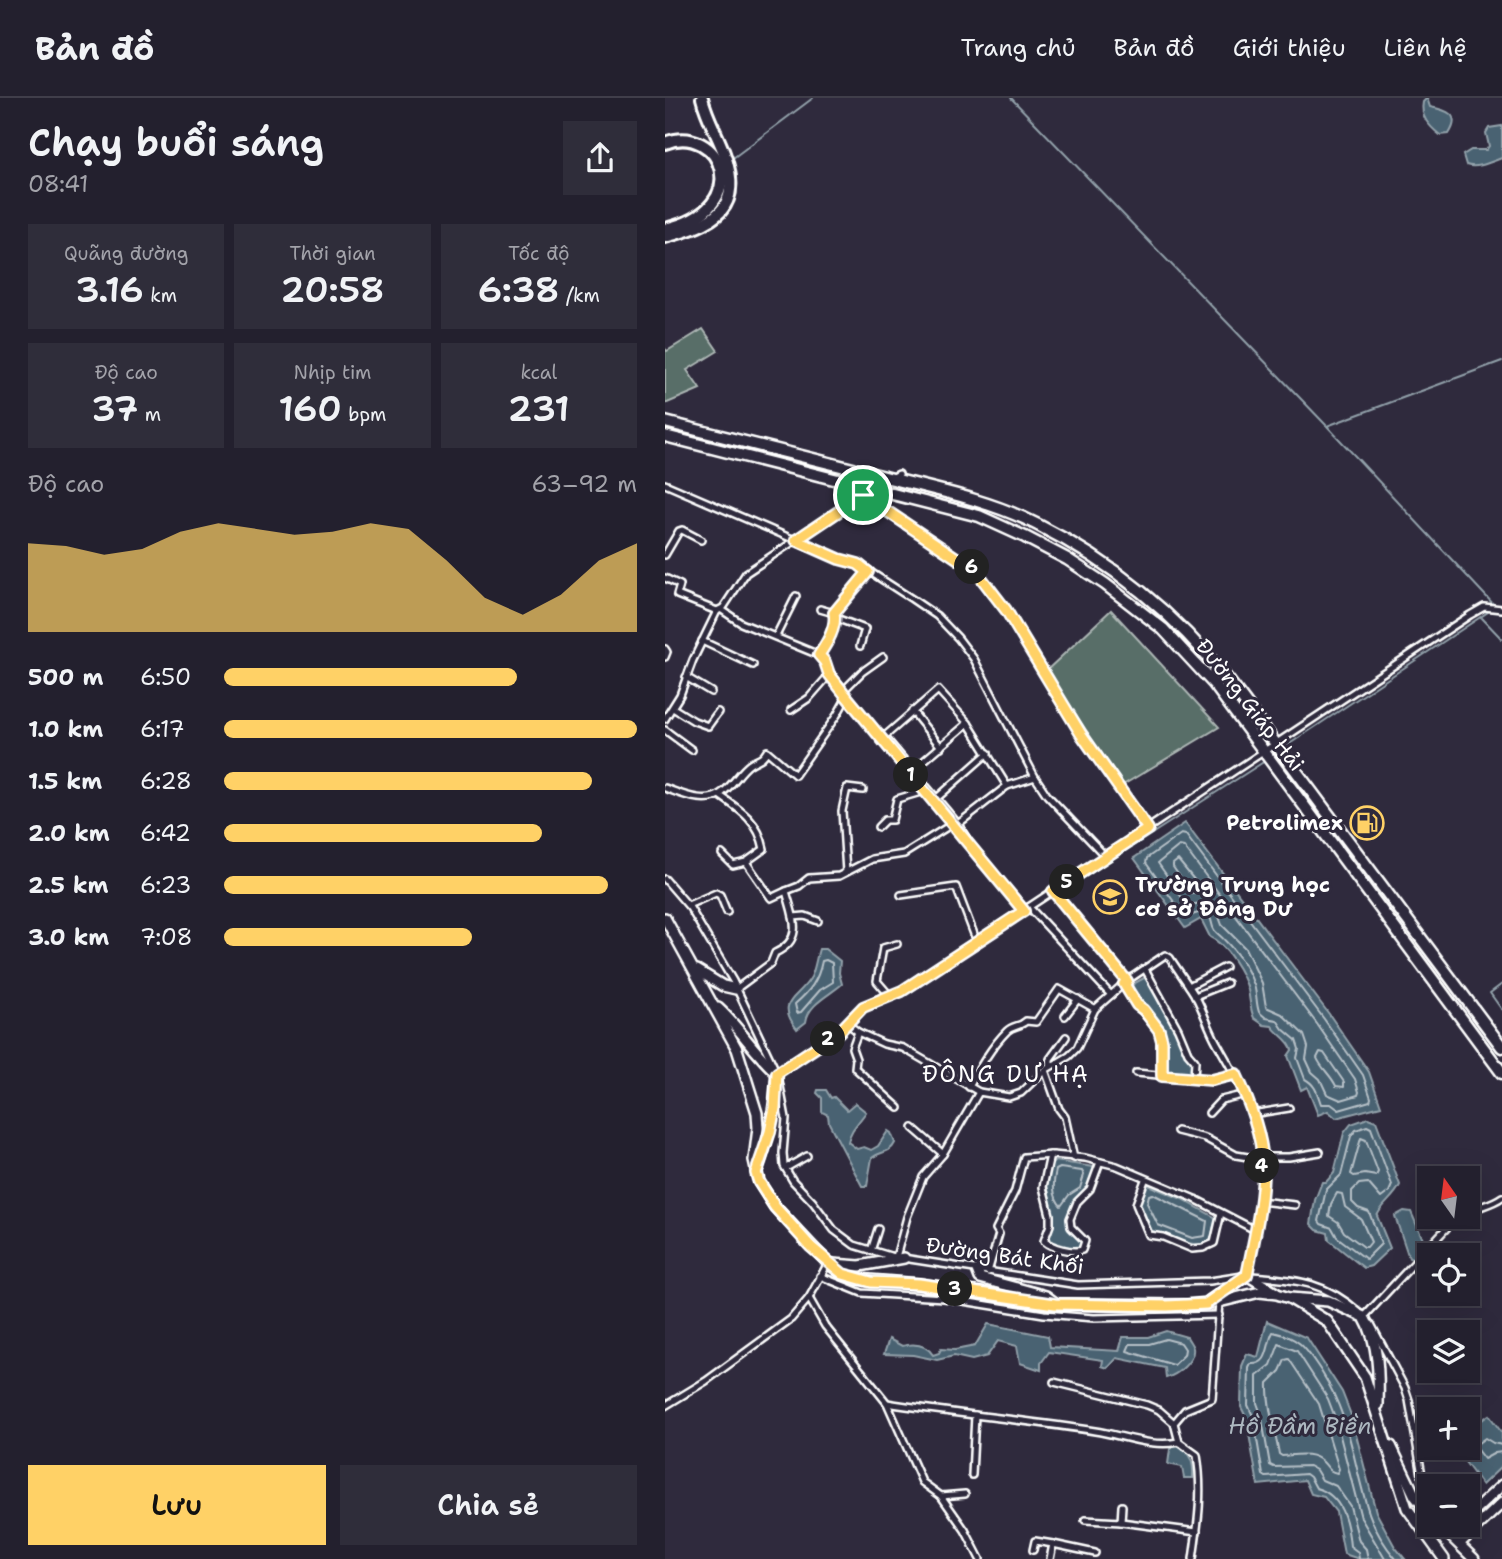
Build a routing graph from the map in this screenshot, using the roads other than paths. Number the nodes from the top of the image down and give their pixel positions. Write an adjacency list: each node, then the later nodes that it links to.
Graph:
1 (702, 98): 4 (highway)
2 (665, 143): 3 (highway)
3 (665, 229)
4 (665, 237)
5 (665, 422): 7 (highway, Đường Giáp Hải)
6 (665, 436): 9 (highway, Đường Giáp Hải)
7 (895, 476): 9 (street); 42 (highway, Đường Giáp Hải)
8 (665, 484): 12 (street)
9 (874, 488): 10 (street); 46 (highway, Đường Giáp Hải)
10 (863, 495): 12 (street); 57 (street)
11 (701, 540): 13 (street)
12 (796, 540): 14 (street); 19 (street)
13 (665, 555)
14 (868, 572): 20 (street); 48 (street)
15 (665, 578): 19 (street)
16 (796, 596): 21 (street)
17 (820, 609): 20 (street)
18 (1502, 609): 42 (street)
19 (720, 610): 21 (street); 22 (street)
20 (835, 616): 23 (street); 25 (street)
21 (776, 636): 25 (street)
22 (702, 641): 28 (street); 30 (street)
23 (860, 646)
24 (665, 649): 26 (street)
25 (819, 655): 29 (street)
26 (665, 657)
27 (883, 657): 32 (street)
28 (753, 665)
29 (829, 674): 32 (street); 34 (street)
30 (686, 677): 31 (street); 33 (street)
31 (711, 692)
32 (845, 693): 40 (street); 53 (street)
33 (673, 708): 35 (street); 37 (street)
34 (791, 710)
35 (718, 712)
36 (912, 712): 38 (street); 41 (street); 43 (street)
37 (665, 719)
38 (968, 723): 43 (street); 45 (street)
39 (665, 730): 44 (street)
40 (874, 730): 41 (street); 52 (street)
41 (885, 736): 47 (street)
42 (1277, 745): 46 (street); 92 (highway, Đường Giáp Hải)
43 (941, 747): 47 (street)
44 (692, 750)
45 (988, 753): 49 (street); 54 (street)
46 (1264, 753): 57 (street); 97 (highway, Đường Giáp Hải)
47 (913, 770): 54 (street)
48 (1035, 777): 49 (street); 59 (street)
49 (1007, 786): 55 (street)
50 (665, 788): 53 (street)
51 (863, 790): 61 (street)
52 (925, 791): 55 (street); 56 (street)
53 (719, 795): 60 (street)
54 (937, 798): 55 (street)
55 (955, 824): 61 (street); 67 (street)
56 (878, 827)
57 (1148, 829): 59 (street)
58 (722, 854): 60 (street)
59 (1106, 856): 64 (street)
60 (746, 862): 63 (street)
61 (846, 872): 63 (street)
62 (665, 879): 66 (street)
63 (786, 891): 69 (street)
64 (1053, 891): 67 (street); 77 (street)
65 (901, 895): 72 (street)
66 (688, 905): 68 (street); 80 (street)
67 (1026, 909): 72 (street); 81 (street)
68 (727, 912)
69 (793, 917): 71 (street); 80 (street)
70 (665, 918): 76 (main road)
71 (818, 921)
72 (977, 942): 82 (street)
73 (897, 944): 82 (street)
74 (1225, 967): 79 (street)
75 (1145, 969): 77 (street); 79 (street); 100 (street)
76 (695, 970): 80 (main road); 85 (main road)
77 (1126, 982): 81 (street); 99 (street)
78 (1227, 983): 83 (street)
79 (1189, 986): 83 (street)
80 (736, 989): 95 (street)
81 (1111, 995): 86 (street)
82 (890, 996): 88 (street)
83 (1195, 996): 98 (street)
84 (1077, 999): 86 (street); 87 (street); 101 (street)
85 (712, 1002): 95 (main road); 118 (main road)
86 (1095, 1009): 94 (street)
87 (1065, 1016)
88 (847, 1023): 89 (street); 95 (street)
89 (858, 1032): 93 (street); 104 (street)
90 (1066, 1037): 94 (street)
91 (908, 1040): 93 (street)
92 (1502, 1047)
93 (903, 1048): 101 (street)
94 (1048, 1068): 102 (street); 115 (street)
95 (777, 1073): 117 (street); 118 (main road)
96 (1136, 1073): 99 (street)
97 (1502, 1073)
98 (1236, 1074): 100 (street); 103 (street)
99 (1162, 1076): 100 (street)
100 (1194, 1079)
101 (969, 1087): 102 (street)
102 (979, 1093): 111 (street)
103 (1246, 1094): 106 (street); 107 (street)
104 (899, 1108)
105 (1289, 1108): 107 (street)
106 (1209, 1113)
107 (1252, 1114): 114 (street)
108 (913, 1128): 111 (street)
109 (1177, 1131): 114 (street)
110 (1320, 1152): 114 (street)
111 (943, 1154): 129 (street)
112 (1051, 1155): 115 (street); 116 (street); 132 (street)
113 (807, 1156): 117 (street)
114 (1262, 1156): 121 (street)
115 (1074, 1158): 116 (street)
116 (1100, 1162): 119 (street)
117 (786, 1168): 128 (street, Đường Bát Khối)
118 (756, 1173): 130 (main road)
119 (1145, 1180): 124 (street); 124 (street)
120 (1502, 1197): 123 (street)
121 (1260, 1201): 122 (street); 127 (street)
122 (1295, 1205)
123 (1481, 1207)
124 (1221, 1213): 127 (street)
125 (878, 1229): 128 (street)
126 (1446, 1229): 141 (street)
127 (1255, 1230): 133 (street)
128 (871, 1251): 129 (street, Đường Bát Khối)
129 (900, 1257): 130 (main road); 131 (street, Đường Bát Khối)
130 (828, 1263): 134 (street); 138 (main road)
131 (977, 1270): 132 (street, Đường Bát Khối); 138 (main road)
132 (988, 1272): 133 (street, Đường Bát Khối)
133 (1247, 1275): 135 (main road); 139 (main road); 141 (street, Đường Bát Khối)
134 (820, 1276): 136 (street); 140 (street)
135 (1282, 1296): 137 (main road); 141 (main road); 145 (main road)
136 (809, 1298): 143 (street); 144 (street)
137 (1219, 1302): 139 (main road); 140 (street)
138 (1055, 1304): 139 (main road)
139 (1206, 1304)
140 (1219, 1315): 147 (street)
141 (1364, 1317): 145 (main road); 150 (street, Đường Bát Khối)
142 (1054, 1382): 147 (street)
143 (887, 1403): 146 (street); 154 (street)
144 (665, 1406)
145 (1378, 1414): 148 (main road)
146 (975, 1415): 149 (street); 151 (street)
147 (1174, 1423): 149 (street)
148 (1381, 1426): 155 (main road); 170 (main road)
149 (1179, 1442): 161 (street)
150 (1422, 1474)
151 (972, 1475)
152 (1502, 1485): 158 (main road)
153 (965, 1494): 154 (street)
154 (941, 1496): 167 (street)
155 (1417, 1499)
156 (1502, 1503): 164 (main road)
157 (1122, 1506): 160 (street)
158 (1480, 1506)
159 (1085, 1520): 160 (street)
160 (1121, 1522): 161 (street)
161 (1197, 1532): 169 (street)
162 (1452, 1537): 164 (main road)
163 (1053, 1544): 165 (street); 166 (street); 168 (street)
164 (1459, 1545): 171 (main road)
165 (1033, 1550)
166 (1095, 1553)
167 (980, 1559)
168 (1050, 1559)
169 (1193, 1559)
170 (1444, 1559)
171 (1474, 1559)

